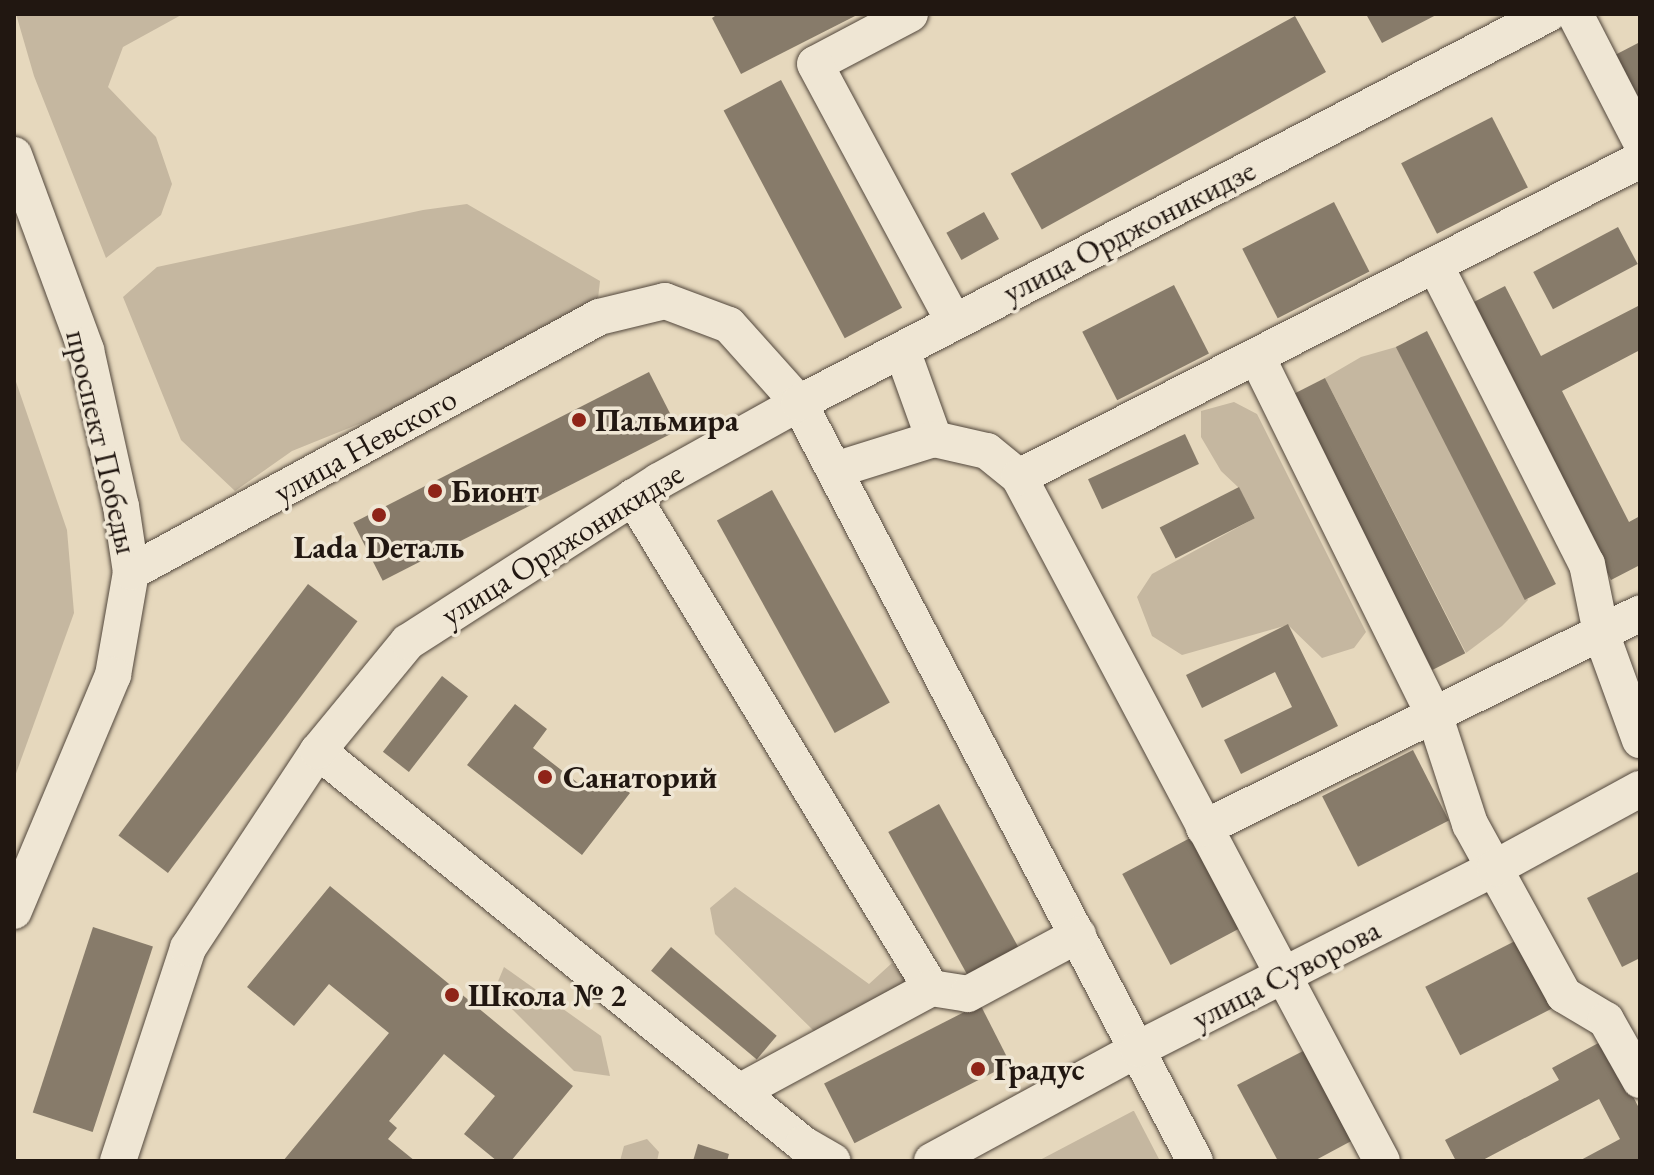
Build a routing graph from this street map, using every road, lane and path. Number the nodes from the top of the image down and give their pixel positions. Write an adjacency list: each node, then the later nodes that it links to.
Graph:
1 (910, 14): 8 (street)
2 (1548, 14): 8 (street, улица Орджоникидзе)
3 (1575, 14): 4 (street)
4 (1640, 140)
5 (14, 155): 16 (street, проспект Победы)
6 (1640, 160): 7 (street)
7 (1435, 265): 10 (street); 18 (street)
8 (954, 322): 9 (street, улица Орджоникидзе)
9 (902, 350): 11 (street, улица Орджоникидзе); 12 (street)
10 (1257, 357): 14 (street); 19 (street)
11 (799, 403): 13 (street, улица Невского); 15 (street, улица Орджоникидзе); 16 (street, улица Невского)
12 (934, 439): 13 (street); 14 (street)
13 (835, 470): 26 (street, улица Невского)
14 (1019, 477): 23 (street)
15 (633, 497): 21 (street, улица Орджоникидзе); 28 (street)
16 (131, 572): 25 (street, проспект Победы)
17 (1640, 613): 18 (street)
18 (1601, 633): 19 (street); 20 (street)
19 (1435, 717): 23 (street); 24 (street)
20 (1640, 740)
21 (318, 751): 31 (street); 32 (street, улица Орджоникидзе)
22 (1640, 789): 24 (street, улица Суворова)
23 (1204, 828): 27 (street)
24 (1495, 868): 27 (street, улица Суворова); 30 (street)
25 (14, 911)
26 (1078, 935): 28 (street); 29 (street, улица Невского)
27 (1284, 976): 29 (street, улица Суворова); 36 (street)
28 (931, 988): 31 (street)
29 (1138, 1049): 34 (street, улица Суворова); 35 (street, улица Невского)
30 (1640, 1080)
31 (739, 1092): 33 (street)
32 (118, 1161)
33 (832, 1161)
34 (932, 1161)
35 (1195, 1161)
36 (1382, 1161)

